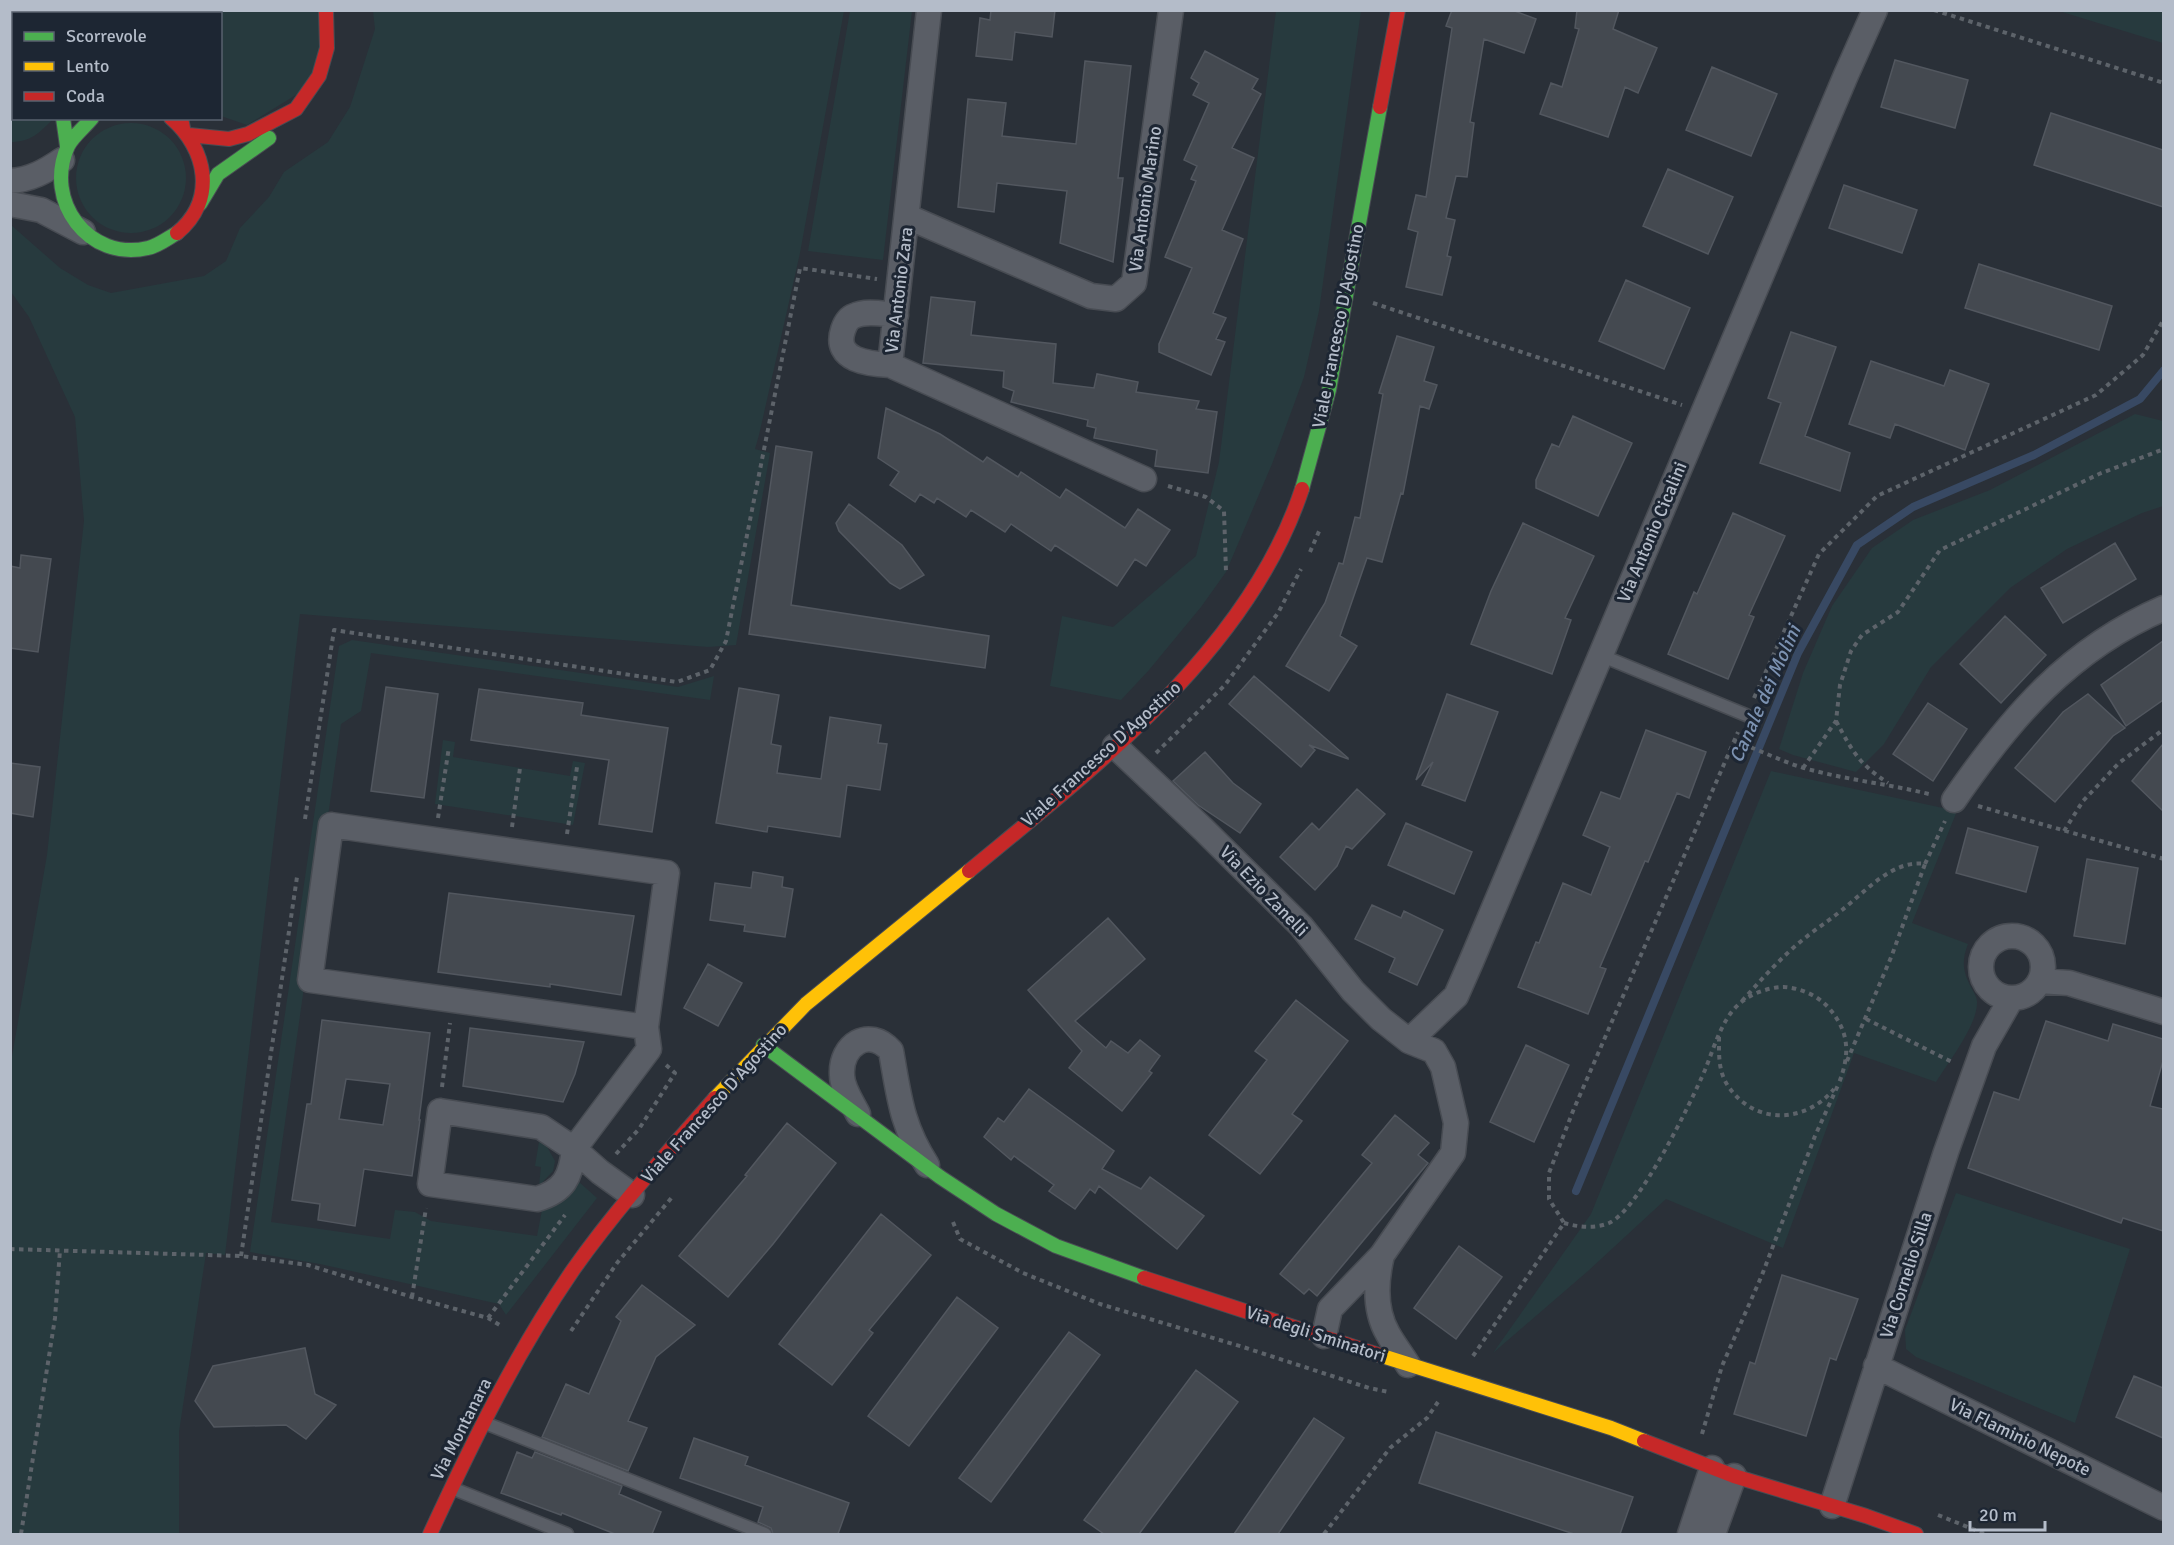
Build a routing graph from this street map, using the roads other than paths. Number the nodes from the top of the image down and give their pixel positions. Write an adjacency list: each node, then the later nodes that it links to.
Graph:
1 (326, 10): 6 (main road)
2 (929, 10): 14 (street, Via Antonio Zara)
3 (1171, 10): 14 (street, Via Antonio Marino)
4 (1398, 10): 22 (main road, Viale Francesco D'Agostino)
5 (1875, 10): 20 (street, Via Antonio Cicalini)
6 (296, 109): 9 (main road); 13 (main road)
7 (63, 120): 10 (main road)
8 (90, 120): 10 (main road)
9 (184, 127): 13 (main road)
10 (64, 153): 11 (street); 15 (main road)
11 (10, 181)
12 (10, 204): 15 (street)
13 (196, 211): 15 (main road)
14 (908, 217): 16 (street, Via Antonio Zara)
15 (83, 232)
16 (896, 315): 17 (street, Via Antonio Zara); 17 (street)
17 (890, 365): 18 (street, Via Antonio Zara)
18 (1144, 479)
19 (2163, 608): 23 (street)
20 (1600, 655): 21 (lane); 28 (street, Via Antonio Cicalini)
21 (1746, 715)
22 (1115, 746): 28 (street, Via Ezio Zanelli); 29 (main road, Viale Francesco D'Agostino)
23 (1954, 800)
24 (2041, 972): 25 (street); 25 (street); 26 (street)
25 (2001, 995): 38 (street, Via Cornelio Silla)
26 (2163, 1012)
27 (648, 1038): 27 (street); 31 (street)
28 (1409, 1041): 34 (street)
29 (763, 1045): 30 (main road, Via degli Sminatori); 33 (main road, Viale Francesco D'Agostino)
30 (859, 1116): 32 (main road, Via degli Sminatori); 32 (street, Via degli Sminatori)
31 (574, 1149): 31 (street, Viale Francesco D'Agostino); 33 (street, Viale Francesco D'Agostino)
32 (934, 1174): 35 (main road, Via degli Sminatori)
33 (632, 1195): 36 (main road, Viale Francesco D'Agostino)
34 (1382, 1255): 35 (street); 37 (street)
35 (1324, 1336): 37 (main road, Via degli Sminatori)
36 (528, 1342): 39 (main road, Via Montanara)
37 (1408, 1365): 40 (main road, Via degli Sminatori)
38 (1876, 1366): 42 (street, Via Cornelio Silla); 43 (street, Via Flaminio Nepote)
39 (483, 1422): 41 (main road, Via Montanara); 46 (lane)
40 (1723, 1472): 42 (main road, Via degli Sminatori); 47 (street); 48 (street)
41 (451, 1488): 44 (main road, Via Montanara); 45 (lane)
42 (1832, 1506): 49 (main road, Via degli Sminatori)
43 (2163, 1508)
44 (430, 1534)
45 (567, 1534)
46 (765, 1534)
47 (1690, 1534)
48 (1713, 1534)
49 (1916, 1534)

